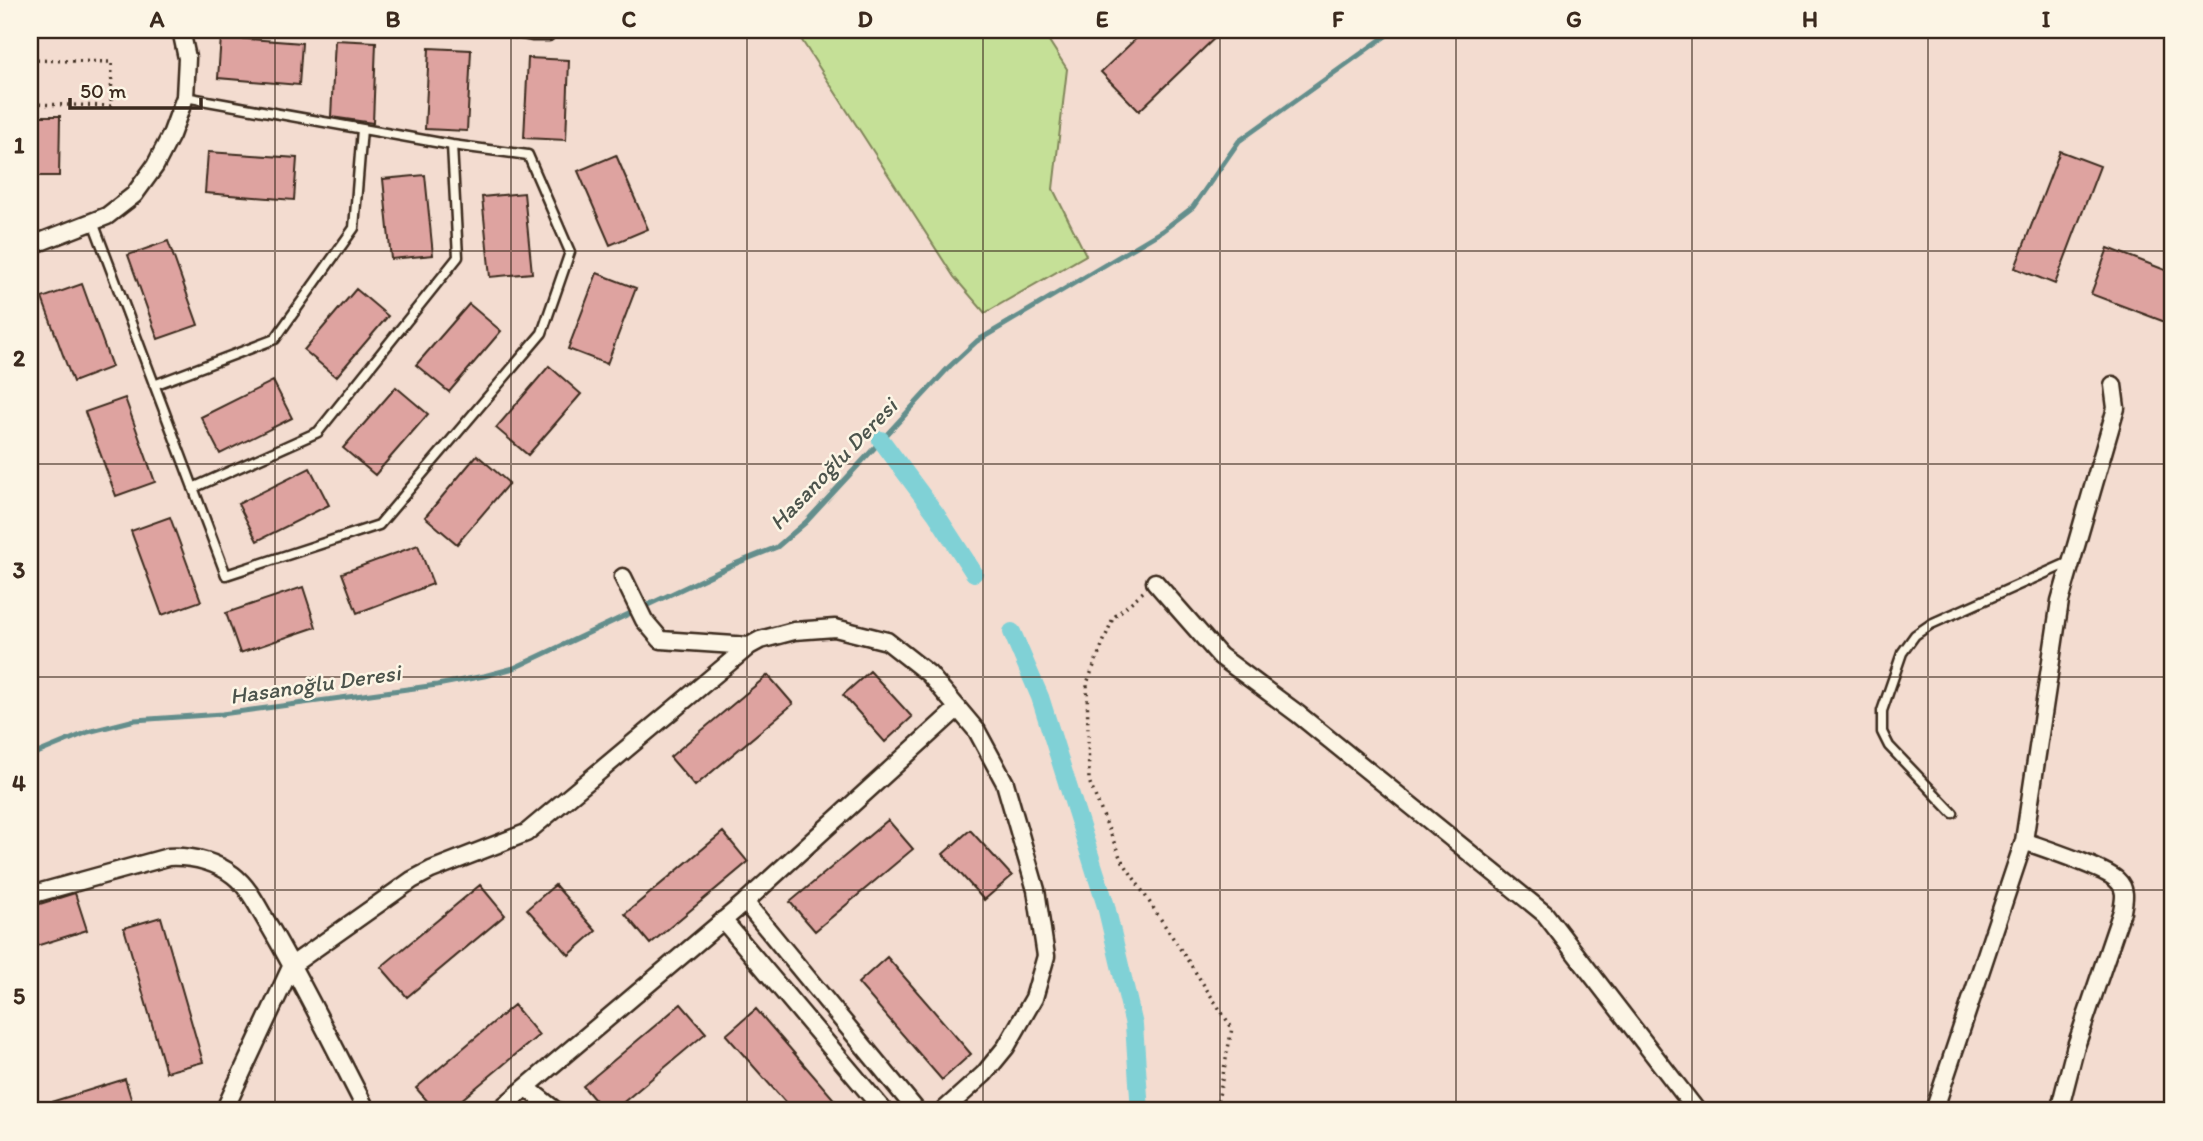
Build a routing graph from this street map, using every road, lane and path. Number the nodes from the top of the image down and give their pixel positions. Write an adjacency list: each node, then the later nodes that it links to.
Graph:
1 (181, 30): 5 (street)
2 (502, 30): 3 (lane)
3 (546, 30)
4 (30, 60): 6 (path)
5 (185, 97): 7 (lane); 9 (street)
6 (30, 104)
7 (362, 129): 8 (lane); 11 (lane)
8 (452, 145): 13 (lane); 13 (lane)
9 (93, 222): 10 (street); 11 (lane)
10 (30, 246)
11 (155, 385): 13 (lane)
12 (2113, 385): 14 (street)
13 (193, 488)
14 (2070, 562): 19 (lane); 20 (street)
15 (623, 578): 17 (street)
16 (1155, 582): 33 (path); 34 (street)
17 (749, 646): 18 (street); 24 (street)
18 (958, 708): 22 (street); 32 (street)
19 (1953, 813)
20 (2024, 841): 35 (street); 36 (street)
21 (30, 895): 24 (street)
22 (745, 902): 23 (street); 31 (street)
23 (723, 920): 25 (street); 30 (street)
24 (292, 965): 26 (street); 27 (street)
25 (526, 1087): 28 (street); 29 (street)
26 (224, 1111)
27 (367, 1111)
28 (498, 1111)
29 (556, 1111)
30 (884, 1111)
31 (917, 1111)
32 (943, 1111)
33 (1216, 1111)
34 (1697, 1111)
35 (1934, 1111)
36 (2059, 1111)

